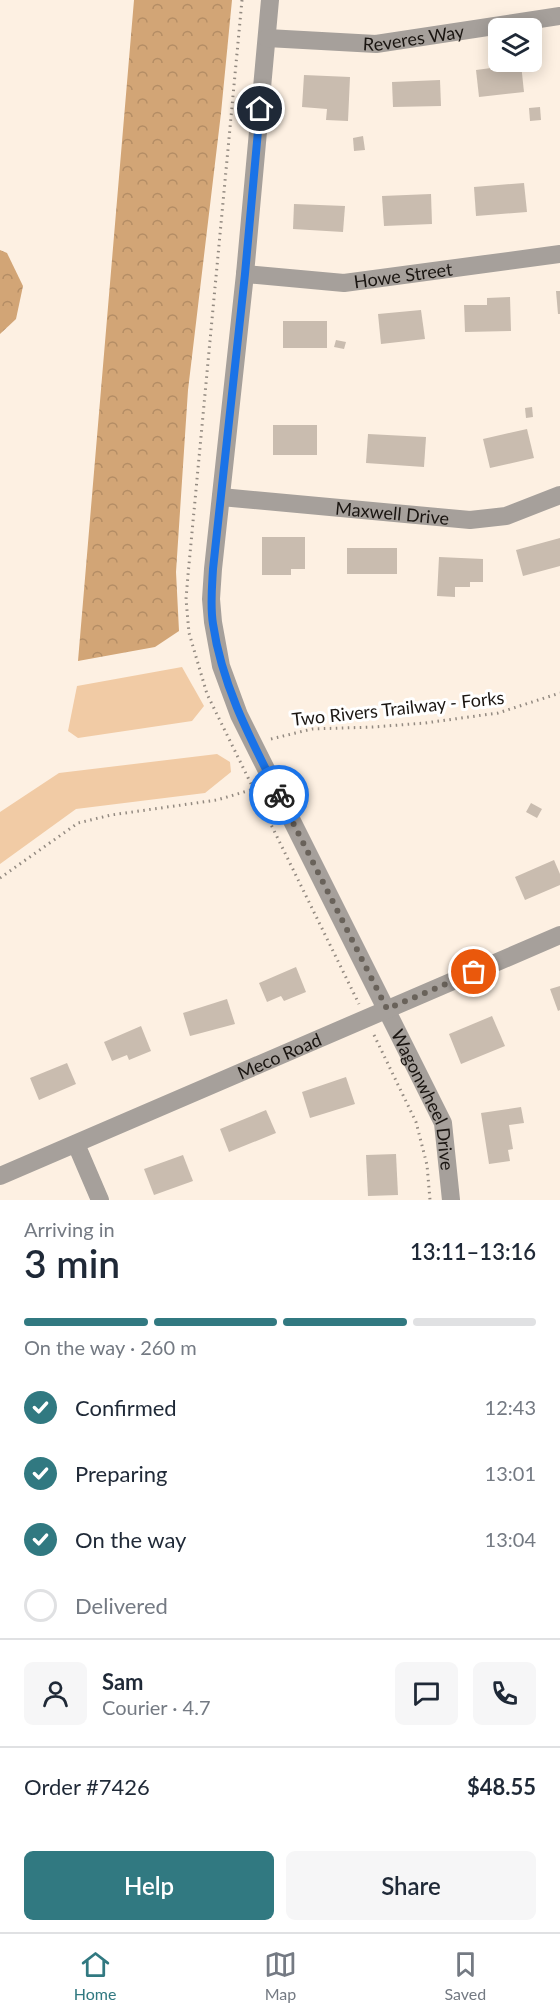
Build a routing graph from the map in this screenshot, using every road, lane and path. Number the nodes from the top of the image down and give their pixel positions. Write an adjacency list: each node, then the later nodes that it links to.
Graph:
1 (242, 0): 11 (path)
2 (270, 0): 4 (street, Wagonwheel Drive)
3 (560, 16): 4 (street, Reveres Way)
4 (267, 38): 6 (street, Wagonwheel Drive)
5 (560, 254): 6 (street, Howe Street)
6 (245, 274): 8 (street, Wagonwheel Drive)
7 (560, 495): 8 (street, Maxwell Drive)
8 (220, 496): 15 (street, Wagonwheel Drive)
9 (560, 693): 10 (path, Two Rivers Trailway - Forks)
10 (273, 738)
11 (254, 789): 12 (path); 14 (path)
12 (0, 879)
13 (560, 934): 15 (street, Meco Road)
14 (352, 992)
15 (387, 1009): 17 (street, Meco Road); 21 (street, Wagonwheel Drive)
16 (378, 1043): 20 (path)
17 (75, 1144): 18 (street, Meco Road); 19 (street)
18 (0, 1176)
19 (100, 1200)
20 (430, 1200)
21 (451, 1200)

